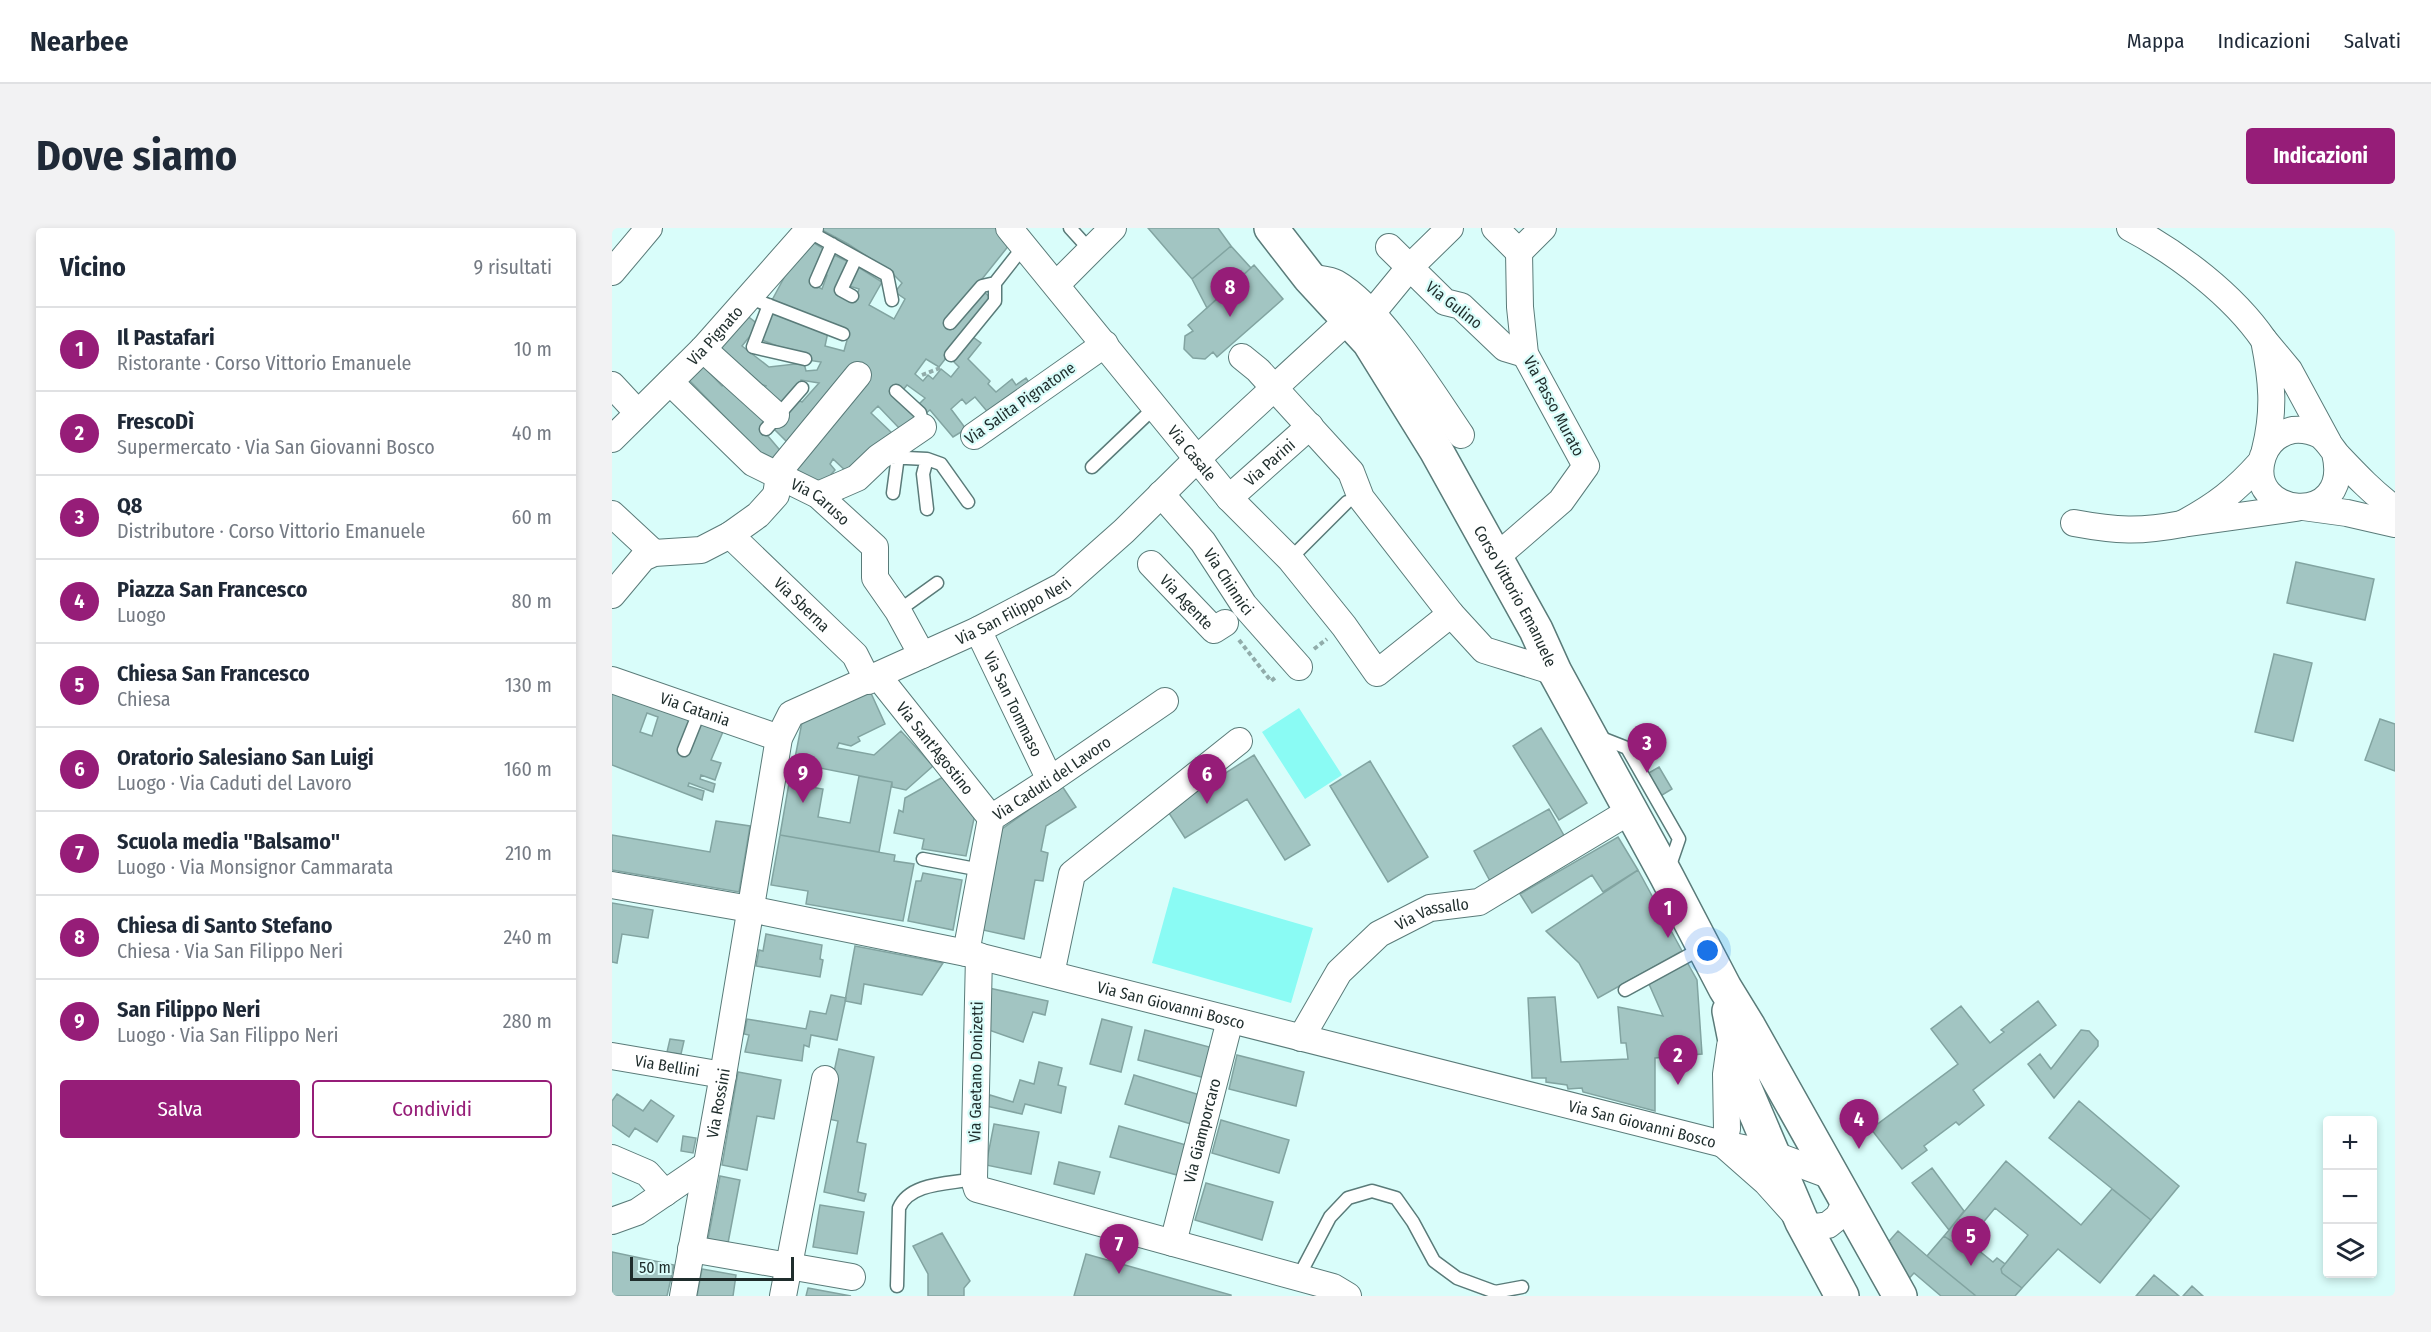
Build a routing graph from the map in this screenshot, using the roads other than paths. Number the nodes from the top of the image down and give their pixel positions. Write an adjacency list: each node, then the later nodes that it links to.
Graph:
1 (649, 228): 16 (street)
2 (1070, 228): 13 (lane)
3 (1113, 228): 13 (street)
4 (1271, 228): 24 (main road, Corso Vittorio Emanuele)
5 (1450, 228): 17 (street, Via San Filippo Neri)
6 (1495, 228): 14 (street)
7 (1543, 228): 14 (street)
8 (2130, 228): 27 (street)
9 (809, 230): 11 (lane); 23 (street, Via Pignato)
10 (1017, 237): 19 (lane); 20 (street, Via Casale)
11 (832, 244): 15 (lane); 18 (lane)
12 (1389, 247): 17 (street, Via Gulino)
13 (1090, 250): 20 (street)
14 (1519, 252): 30 (street, Via Passo Murato)
15 (856, 258): 21 (lane); 22 (lane)
16 (615, 260)
17 (1409, 268): 24 (street, Via San Filippo Neri); 30 (street, Via Gulino)
18 (816, 281)
19 (995, 283): 25 (lane); 31 (lane)
20 (1057, 284): 28 (street, Via Casale)
21 (852, 296)
22 (892, 300)
23 (759, 301): 26 (lane); 29 (street, Via Pignato); 33 (lane)
24 (1360, 316): 38 (street, Via San Filippo Neri); 45 (street); 70 (main road, Corso Vittorio Emanuele)
25 (950, 323)
26 (843, 334)
27 (2264, 340): 48 (street); 49 (street)
28 (1105, 344): 40 (street, Via Casale); 46 (street, Via Salita Pignatone)
29 (703, 349): 35 (street, Via Pignato); 42 (street)
30 (1525, 354): 70 (street, Via Passo Murato)
31 (951, 355)
32 (1242, 357): 38 (street)
33 (806, 359)
34 (858, 375): 54 (street)
35 (670, 382): 41 (street, Via Pignato); 54 (street, Via Caruso)
36 (612, 385): 41 (street)
37 (802, 388): 42 (lane)
38 (1274, 388): 43 (street); 52 (street, Via San Filippo Neri)
39 (897, 391): 44 (lane)
40 (1155, 407): 52 (street, Via Casale); 53 (lane)
41 (638, 413): 47 (street, Via Pignato)
42 (771, 422)
43 (1310, 426): 58 (street, Via Parini); 76 (street)
44 (923, 427): 50 (street)
45 (1461, 435)
46 (974, 436)
47 (612, 439)
48 (2332, 448): 49 (street); 61 (street); 63 (street)
49 (2263, 456): 61 (street); 66 (street)
50 (888, 457): 51 (lane); 55 (lane); 57 (street)
51 (927, 459): 59 (lane); 62 (lane)
52 (1197, 459): 56 (street, Via San Filippo Neri); 58 (street, Via Casale)
53 (1092, 466)
54 (777, 486): 57 (street, Via Caruso); 68 (street)
55 (893, 493)
56 (1161, 494): 78 (street, Via San Filippo Neri); 80 (street, Via Chinnici)
57 (818, 495): 75 (street, Via Caruso)
58 (1229, 498): 71 (street, Via Casale)
59 (968, 502)
60 (1347, 502): 71 (lane)
61 (2301, 508): 66 (street); 67 (street)
62 (927, 509)
63 (2395, 509)
64 (612, 513): 69 (street)
65 (2074, 523): 66 (street)
66 (2182, 524)
67 (2395, 524)
68 (730, 535): 69 (street); 82 (street, Via Sberna)
69 (654, 553): 74 (street)
70 (1495, 558): 81 (main road, Corso Vittorio Emanuele)
71 (1290, 560): 76 (street, Via Casale)
72 (1151, 564): 77 (street, Via Agente)
73 (937, 583): 75 (lane)
74 (612, 595)
75 (898, 611): 79 (street, Via Caruso)
76 (1451, 614): 81 (street)
77 (1225, 623)
78 (978, 630): 79 (street, Via San Filippo Neri); 90 (street, Via San Tommaso)
79 (922, 655): 82 (street, Via San Filippo Neri)
80 (1304, 660)
81 (1556, 672): 86 (main road, Corso Vittorio Emanuele)
82 (873, 678): 87 (street, Via San Filippo Neri); 92 (street, Via Sant'Agostino)
83 (612, 680): 85 (street, Via Catania)
84 (1166, 700): 90 (street, Via Caduti del Lavoro)
85 (700, 710): 87 (street, Via Catania); 89 (lane)
86 (1588, 733): 91 (main road, Corso Vittorio Emanuele); 95 (lane)
87 (779, 738): 97 (street, Via San Filippo Neri)
88 (1239, 741): 100 (street)
89 (684, 750)
90 (1050, 780): 92 (street, Via Caduti del Lavoro)
91 (1630, 811): 95 (main road, Corso Vittorio Emanuele); 105 (street, Via Vassallo)
92 (991, 818): 94 (street, Via Caduti del Lavoro)
93 (923, 859): 94 (lane)
94 (981, 870): 99 (street, Via Caduti del Lavoro)
95 (1666, 875): 98 (main road, Corso Vittorio Emanuele)
96 (612, 885): 97 (street, Via San Giovanni Bosco)
97 (750, 909): 99 (street, Via San Giovanni Bosco); 107 (street, Via Rossini)
98 (1704, 947): 101 (main road, Corso Vittorio Emanuele); 102 (lane)
99 (972, 954): 100 (street, Via San Giovanni Bosco); 113 (street, Via Gaetano Donizetti)
100 (1051, 974): 103 (street, Via San Giovanni Bosco)
101 (1725, 988): 104 (main road); 114 (main road)
102 (1625, 990)
103 (1230, 1020): 105 (street, Via San Giovanni Bosco); 118 (street, Via Giamporcaro)
104 (1732, 1028): 109 (street); 110 (main road)
105 (1301, 1038): 109 (street, Via San Giovanni Bosco)
106 (612, 1056): 107 (street, Via Bellini)
107 (723, 1075): 112 (street, Via Rossini)
108 (825, 1079): 120 (street)
109 (1723, 1144): 110 (street, Via San Giovanni Bosco); 117 (street)
110 (1772, 1154): 114 (street, Via San Giovanni Bosco); 117 (main road)
111 (612, 1158): 115 (street)
112 (706, 1165): 115 (street); 119 (street, Via Rossini)
113 (975, 1184): 118 (street); 123 (lane)
114 (1839, 1184): 117 (street); 129 (main road)
115 (665, 1192): 116 (street)
116 (612, 1221)
117 (1802, 1222): 128 (main road)
118 (1173, 1243): 122 (street)
119 (691, 1249): 120 (street); 125 (street, Via Rossini)
120 (789, 1266): 121 (street); 126 (street)
121 (852, 1277)
122 (1298, 1278): 124 (lane); 127 (street)
123 (897, 1286)
124 (1522, 1287)
125 (683, 1296)
126 (783, 1296)
127 (1348, 1296)
128 (1842, 1296)
129 (1900, 1296)

